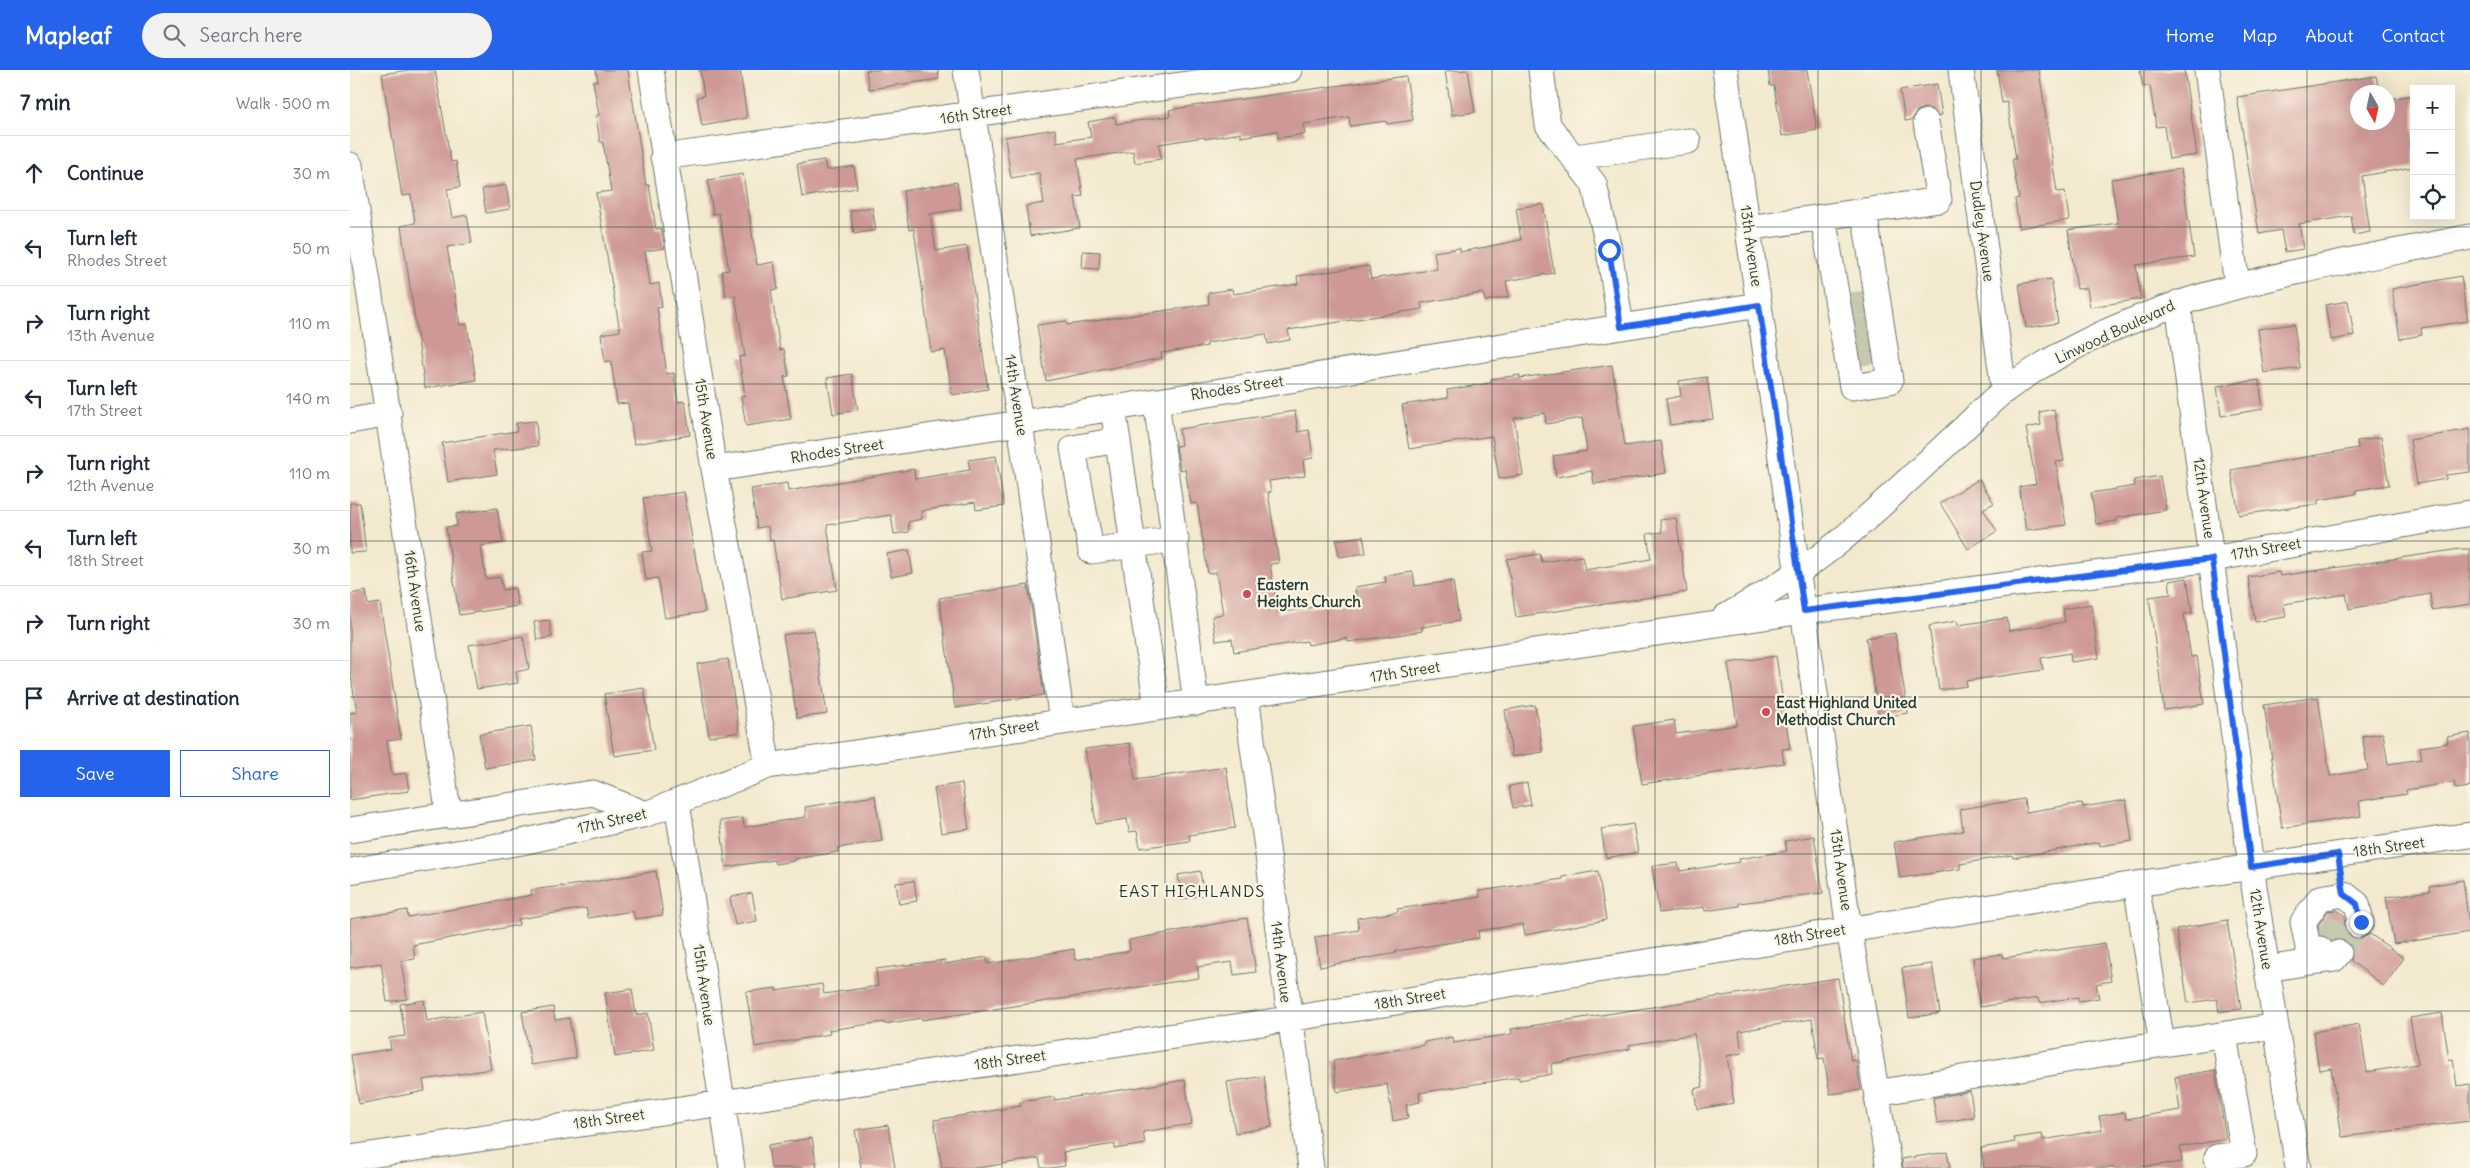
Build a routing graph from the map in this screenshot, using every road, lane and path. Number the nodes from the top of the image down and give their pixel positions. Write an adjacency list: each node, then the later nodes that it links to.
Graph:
1 (651, 70): 11 (street, 15th Avenue)
2 (966, 70): 8 (street, 14th Avenue)
3 (1289, 70): 8 (street, 16th Street)
4 (1541, 70): 12 (street)
5 (1725, 70): 16 (street, 13th Avenue)
6 (1961, 70): 23 (street, Dudley Avenue)
7 (2207, 70): 18 (street)
8 (972, 114): 11 (street, 16th Street); 28 (street, 14th Avenue)
9 (1926, 122): 14 (street)
10 (1688, 140): 12 (street)
11 (663, 157): 30 (street, 15th Avenue)
12 (1575, 157): 22 (street)
13 (350, 165): 26 (street, 16th Avenue)
14 (1864, 211): 15 (street); 20 (street)
15 (1823, 217): 16 (street); 20 (street)
16 (1748, 228): 21 (street, 13th Avenue)
17 (2470, 237): 18 (street, Linwood Boulevard)
18 (2237, 284): 19 (street, Linwood Boulevard)
19 (2178, 303): 23 (street, Linwood Boulevard); 34 (street, 12th Avenue)
20 (1860, 304): 20 (street)
21 (1759, 305): 22 (street, Rhodes Street); 35 (street, 13th Avenue)
22 (1621, 327): 24 (street, Rhodes Street)
23 (2004, 391): 35 (street, Linwood Boulevard)
24 (1156, 401): 25 (street, Rhodes Street); 32 (street)
25 (1113, 408): 28 (street, Rhodes Street); 29 (street)
26 (389, 414): 27 (street); 45 (street, 16th Avenue)
27 (350, 421)
28 (1020, 423): 30 (street, Rhodes Street); 41 (street, 14th Avenue)
29 (1118, 440): 33 (street); 33 (street)
30 (714, 469): 42 (street, 15th Avenue)
31 (2470, 513): 34 (street, 17th Street)
32 (1176, 540): 33 (street); 39 (street)
33 (1134, 545): 40 (street)
34 (2212, 559): 36 (street, 17th Street); 49 (street, 12th Avenue)
35 (1798, 571): 36 (street, 13th Avenue); 37 (street)
36 (1804, 611): 37 (street, 17th Street); 52 (street, 13th Avenue)
37 (1711, 625): 38 (street, 17th Street)
38 (1246, 696): 39 (street, 17th Street); 56 (street, 14th Avenue)
39 (1196, 703): 40 (street, 17th Street)
40 (1157, 708): 41 (street, 17th Street)
41 (1062, 721): 42 (street, 17th Street)
42 (768, 766): 43 (street, 17th Street)
43 (677, 802): 44 (street, 17th Street); 61 (street, 15th Avenue)
44 (646, 814): 45 (street); 50 (street, 17th Street)
45 (449, 816): 46 (street)
46 (350, 830)
47 (2470, 836): 48 (street, 18th Street)
48 (2338, 854): 49 (street, 18th Street); 54 (street)
49 (2251, 867): 51 (street, 18th Street); 55 (street, 12th Avenue)
50 (350, 871)
51 (2136, 884): 52 (street, 18th Street); 59 (street)
52 (1850, 929): 56 (street, 18th Street); 60 (street, 13th Avenue)
53 (2332, 947): 54 (street)
54 (2311, 962): 55 (street)
55 (2267, 969): 57 (street, 12th Avenue)
56 (1289, 1019): 61 (street, 18th Street); 64 (street, 14th Avenue)
57 (2276, 1026): 58 (street); 67 (street, 12th Avenue)
58 (2224, 1035): 59 (street); 66 (street)
59 (2162, 1044): 60 (street)
60 (1877, 1093): 65 (street, 13th Avenue)
61 (721, 1103): 62 (street, 18th Street); 63 (street, 15th Avenue)
62 (353, 1161)
63 (732, 1168)
64 (1311, 1168)
65 (1889, 1168)
66 (2219, 1168)
67 (2298, 1168)

